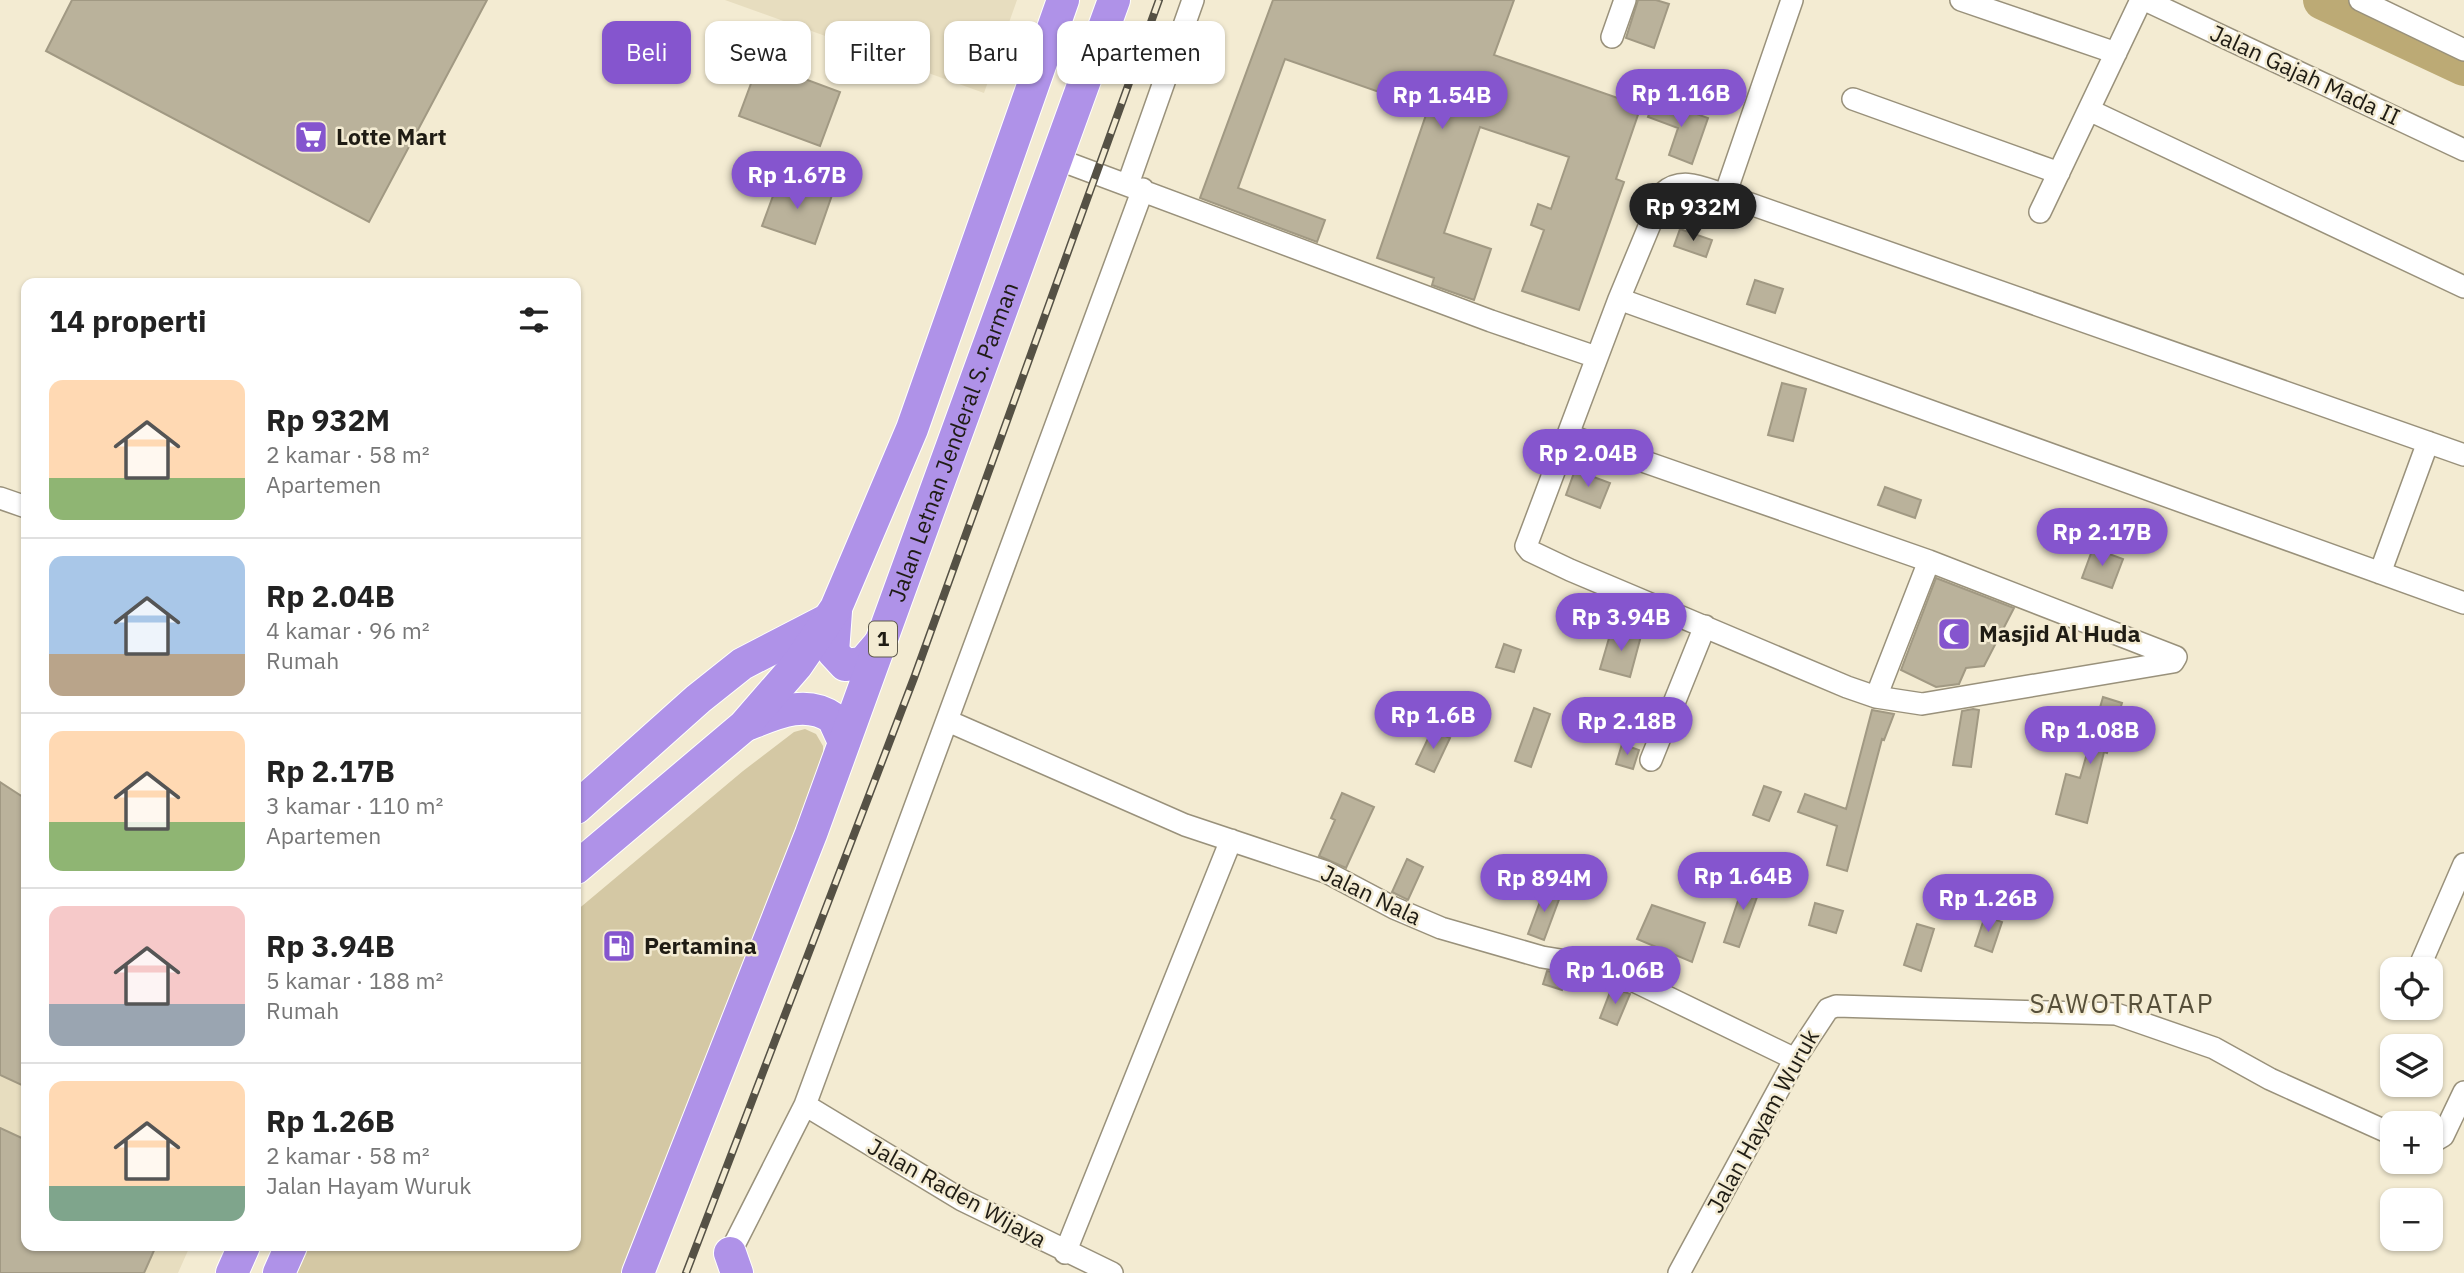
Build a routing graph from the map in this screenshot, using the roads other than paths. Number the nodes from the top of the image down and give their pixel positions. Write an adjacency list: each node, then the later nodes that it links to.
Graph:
1 (1063, 0): 31 (highway, Jalan Letnan Jenderal S. Parman)
2 (1114, 0): 15 (highway, Jalan Letnan Jenderal S. Parman / 1)
3 (1194, 0): 17 (street)
4 (1625, 0): 9 (street)
5 (1793, 0): 18 (street)
6 (1961, 0): 11 (street)
7 (2143, 0): 11 (street); 14 (street, Jalan Gajah Mada II)
8 (2360, 0): 10 (street)
9 (1612, 37)
10 (2464, 50)
11 (2116, 53): 13 (street)
12 (1853, 99): 16 (street)
13 (2089, 110): 16 (street); 20 (street)
14 (2464, 150)
15 (1057, 159): 17 (street); 33 (highway, Jalan Letnan Jenderal S. Parman / 1)
16 (2059, 173): 19 (street)
17 (1135, 187): 22 (street); 35 (street)
18 (1725, 195): 21 (street); 24 (street)
19 (2040, 212)
20 (2464, 287)
21 (1619, 299): 22 (street); 29 (street)
22 (1596, 357): 23 (street)
23 (1568, 435): 28 (street); 32 (street)
24 (2428, 442): 25 (street); 29 (street)
25 (2464, 454)
26 (0, 498): 27 (street)
27 (21, 505)
28 (1928, 561): 34 (street); 34 (street)
29 (2381, 573): 30 (street)
30 (2464, 603)
31 (832, 614): 33 (highway); 36 (highway, Jalan Letnan Jenderal S. Parman); 39 (highway)
32 (1704, 626): 34 (street); 38 (street)
33 (885, 635): 37 (highway, Jalan Letnan Jenderal S. Parman / 1)
34 (1876, 697)
35 (948, 721): 40 (street, Jalan Nala); 46 (street)
36 (744, 726): 37 (highway); 41 (highway, Jalan Letnan Jenderal S. Parman)
37 (844, 742): 55 (highway, Jalan Letnan Jenderal S. Parman / 1)
38 (1651, 760)
39 (581, 804)
40 (1231, 840): 44 (street, Jalan Nala); 51 (street)
41 (581, 864)
42 (2464, 864): 43 (street)
43 (2424, 957)
44 (1795, 1059): 48 (street, Jalan Hayam Wuruk); 57 (street, Jalan Hayam Wuruk)
45 (2464, 1092): 47 (street)
46 (805, 1105): 51 (street, Jalan Raden Wijaya); 52 (street)
47 (2456, 1128)
48 (2380, 1129)
49 (242, 1251): 53 (highway)
50 (289, 1251): 54 (highway)
51 (1065, 1253): 56 (street, Jalan Raden Wijaya)
52 (733, 1263)
53 (232, 1273)
54 (279, 1273)
55 (638, 1273)
56 (1112, 1273)
57 (1679, 1273)

